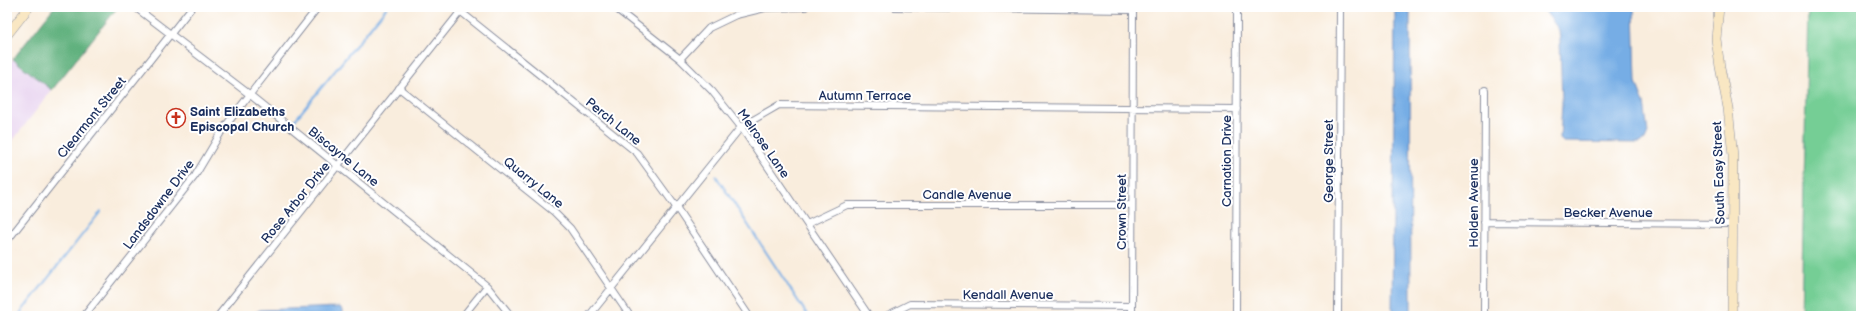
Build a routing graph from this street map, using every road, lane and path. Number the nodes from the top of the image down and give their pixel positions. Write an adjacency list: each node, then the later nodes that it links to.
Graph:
1 (29, 7): 14 (street)
2 (135, 7): 13 (street, Biscayne Lane)
3 (192, 7): 13 (street, Clearmont Street)
4 (318, 7): 18 (street, Landsdowne Drive)
5 (614, 7): 15 (street, Melrose Lane)
6 (805, 7): 15 (street)
7 (895, 7): 11 (street)
8 (1237, 7): 20 (street, Carnation Drive)
9 (1340, 7): 43 (street, George Street)
10 (1719, 7): 27 (street, South Easy Street)
11 (1133, 8): 19 (street, Crown Street)
12 (462, 9): 16 (street, Rose Arbor Drive); 24 (street, Perch Lane)
13 (170, 34): 18 (street, Biscayne Lane); 28 (street, Clearmont Street)
14 (7, 35)
15 (680, 59): 21 (street, Melrose Lane)
16 (399, 88): 22 (street, Rose Arbor Drive); 30 (street, Quarry Lane)
17 (1485, 90): 25 (street, Holden Avenue)
18 (249, 94): 22 (street, Biscayne Lane); 32 (street, Landsdowne Drive)
19 (1133, 108): 20 (street, Autumn Terrace); 21 (street, Autumn Terrace); 23 (street, Crown Street)
20 (1237, 109): 42 (street, Carnation Drive)
21 (741, 128): 24 (street, Autumn Terrace); 26 (street, Melrose Lane)
22 (338, 166): 29 (street, Biscayne Lane); 33 (street, Rose Arbor Drive)
23 (1132, 205): 26 (street, Candle Avenue); 31 (street, Crown Street)
24 (676, 207): 30 (street, Autumn Terrace); 38 (street, Perch Lane)
25 (1484, 222): 27 (street, Becker Avenue); 44 (street, Holden Avenue)
26 (807, 224): 39 (street, Melrose Lane)
27 (1732, 224): 45 (street, South Easy Street)
28 (7, 241)
29 (487, 286): 34 (street); 35 (street, Biscayne Lane)
30 (611, 288): 36 (street, Autumn Terrace); 37 (street, Quarry Lane)
31 (1132, 306): 40 (street, Kendall Avenue); 41 (street, Crown Street)
32 (84, 316)
33 (218, 316)
34 (463, 316)
35 (511, 316)
36 (589, 316)
37 (630, 316)
38 (749, 316)
39 (869, 316)
40 (886, 316)
41 (1132, 316)
42 (1236, 316)
43 (1338, 316)
44 (1484, 316)
45 (1732, 316)

